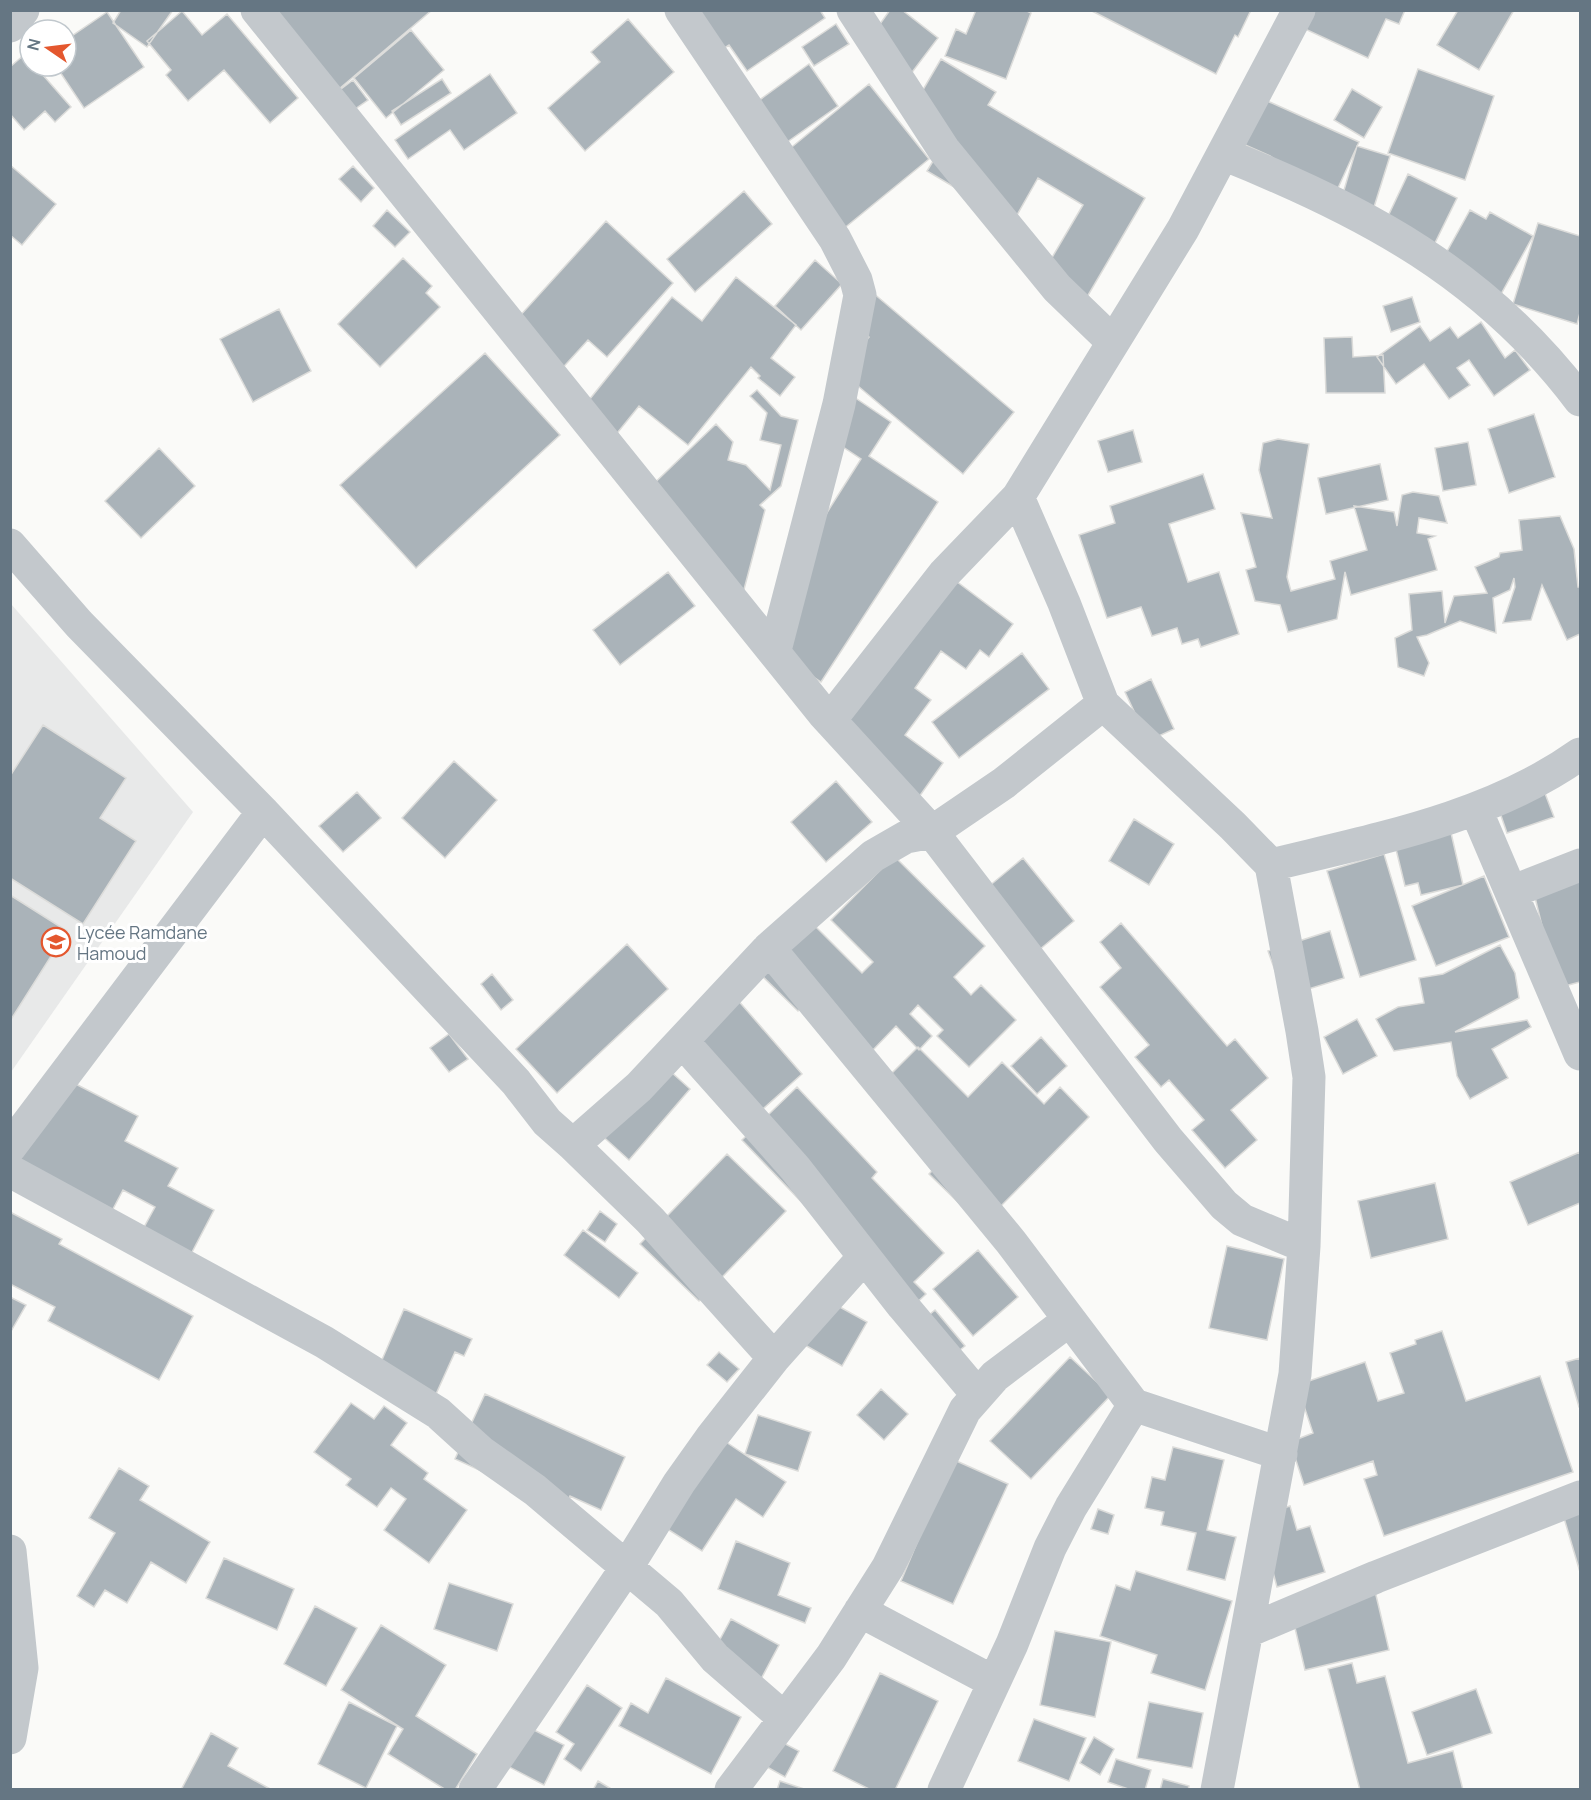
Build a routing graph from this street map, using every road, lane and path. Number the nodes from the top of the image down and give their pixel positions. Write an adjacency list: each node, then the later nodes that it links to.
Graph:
1 (257, 10): 10 (street)
2 (681, 10): 10 (street)
3 (1299, 10): 5 (street)
4 (860, 14): 6 (street)
5 (1223, 154): 6 (street); 7 (street)
6 (1113, 342): 8 (street)
7 (1581, 400)
8 (1018, 497): 11 (street); 12 (street)
9 (10, 545): 15 (street)
10 (775, 650): 12 (street)
11 (1103, 704): 16 (street); 17 (street)
12 (830, 720): 16 (street)
13 (1581, 754): 14 (street)
14 (1476, 810): 17 (street); 19 (street)
15 (263, 812): 23 (street); 24 (street)
16 (932, 832): 20 (street); 26 (street)
17 (1271, 865): 26 (street)
18 (1581, 865): 19 (street)
19 (1511, 892): 22 (street)
20 (769, 948): 21 (street); 28 (street)
21 (681, 1041): 23 (street); 27 (street)
22 (1581, 1054)
23 (573, 1145): 29 (street)
24 (10, 1148)
25 (10, 1171): 35 (street)
26 (1304, 1246): 32 (street)
27 (864, 1257): 29 (street); 30 (street)
28 (1068, 1321): 30 (street); 31 (street)
29 (774, 1358): 35 (street)
30 (977, 1394): 36 (street)
31 (1134, 1405): 32 (street); 38 (street)
32 (1281, 1454): 37 (street)
33 (1581, 1497): 37 (street)
34 (10, 1551): 40 (street)
35 (627, 1567): 39 (street); 42 (street)
36 (860, 1611): 38 (street); 39 (street)
37 (1248, 1631): 44 (street)
38 (994, 1683): 43 (street)
39 (784, 1718): 41 (street)
40 (10, 1738)
41 (733, 1789)
42 (475, 1790)
43 (944, 1790)
44 (1217, 1790)

